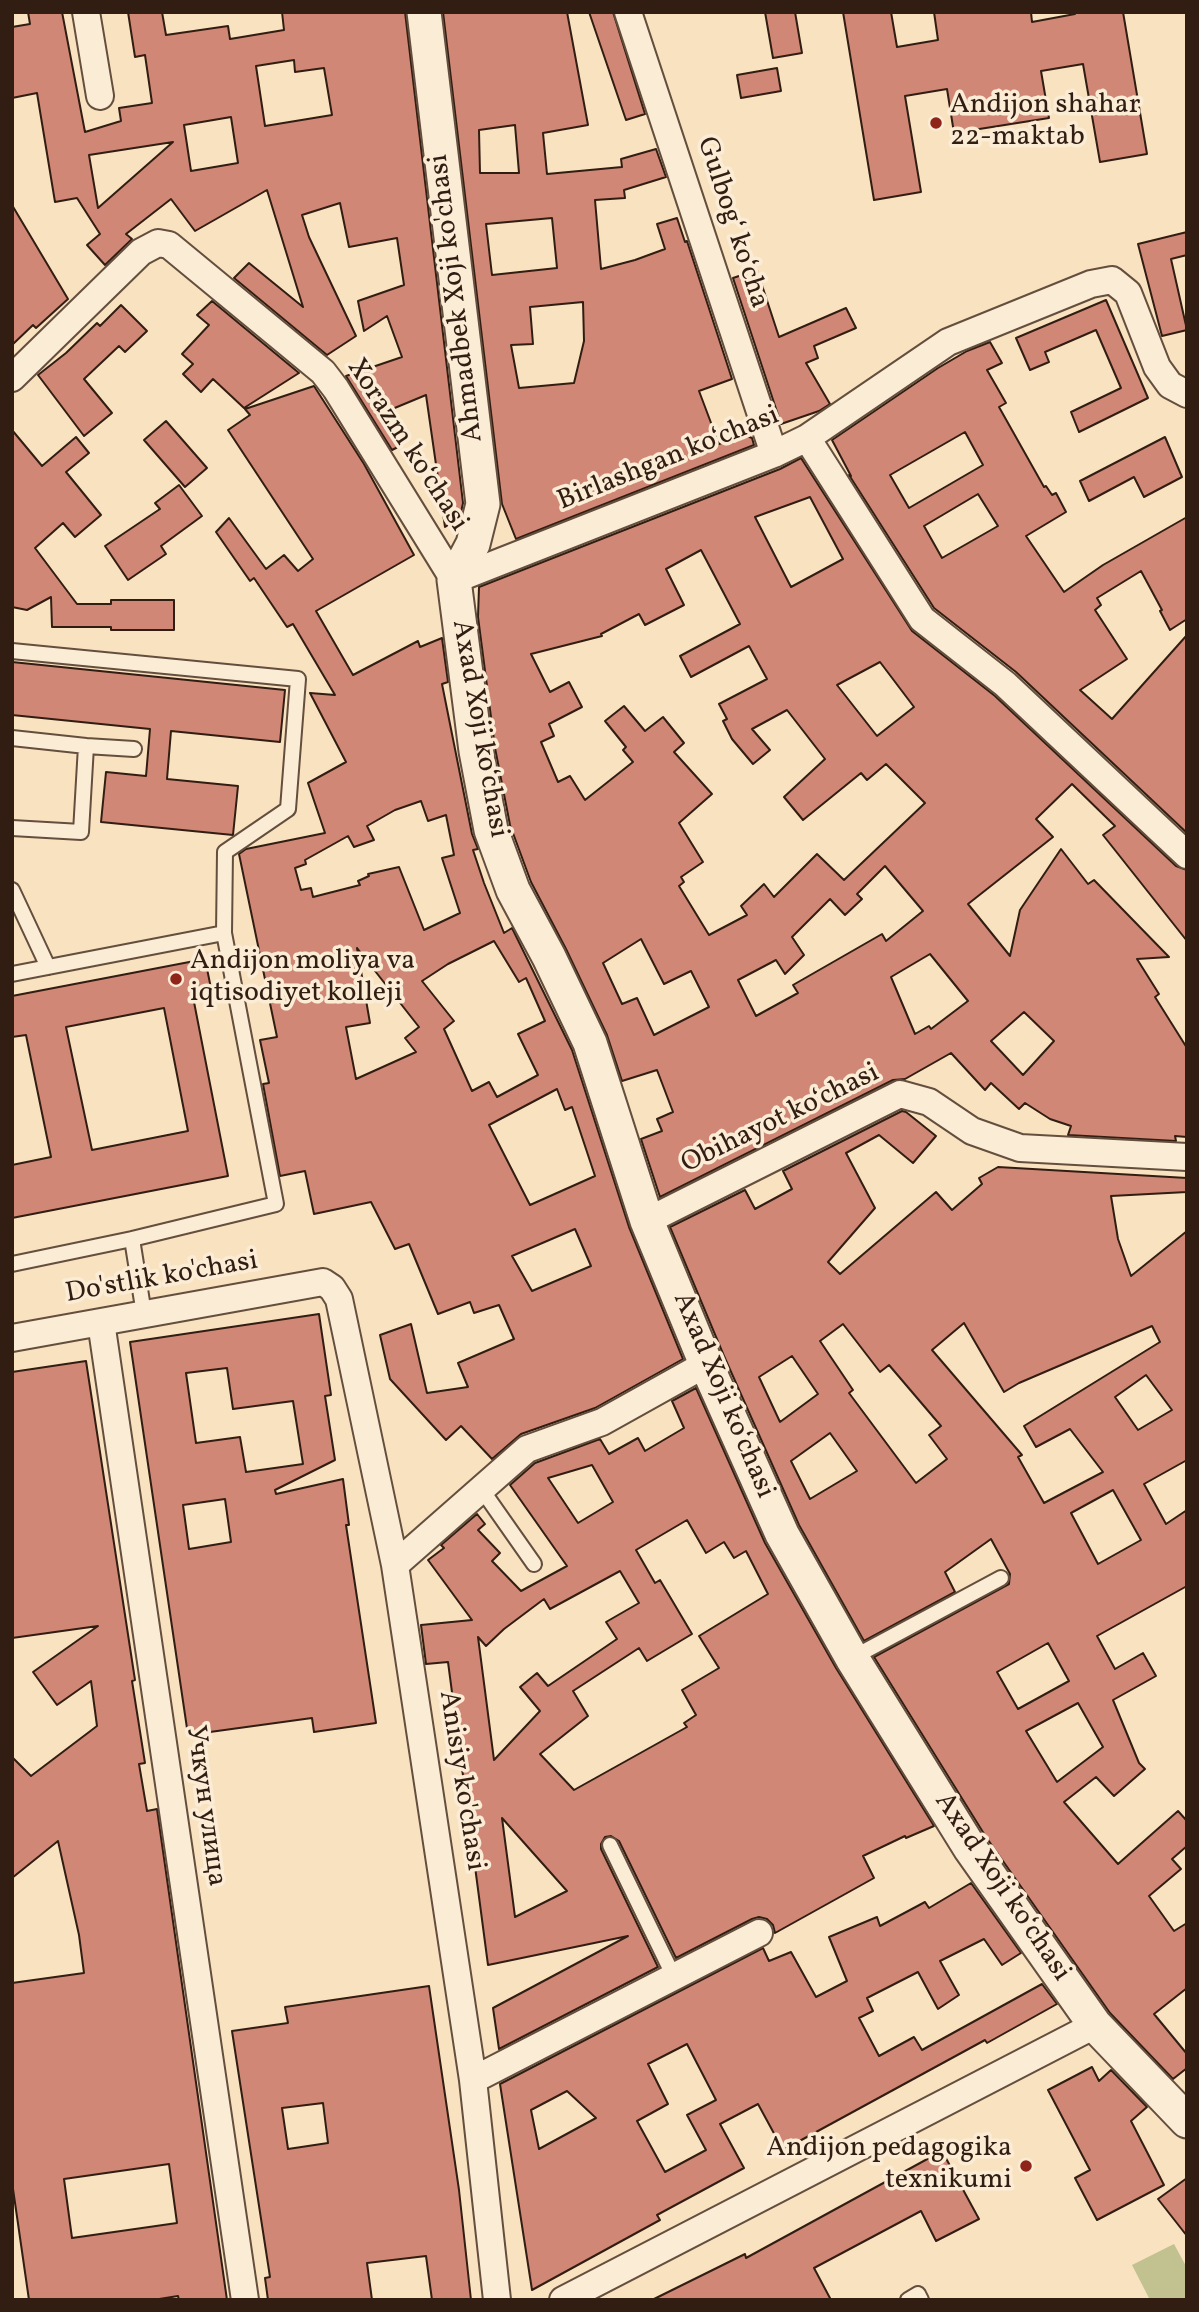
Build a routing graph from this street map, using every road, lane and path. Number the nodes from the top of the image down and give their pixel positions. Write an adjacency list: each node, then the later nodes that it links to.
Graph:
1 (86, 12): 4 (street)
2 (424, 12): 9 (street, Ahmadbek Xoji ko'chasi)
3 (628, 12): 8 (street, Gulbogʻ koʻcha)
4 (100, 96)
5 (12, 378): 9 (street, Xorazm koʻchasi)
6 (1187, 394): 7 (street)
7 (807, 438): 8 (street, Birlashgan koʻchasi); 15 (street, Birlashgan koʻchasi)
8 (774, 454): 9 (street, Birlashgan koʻchasi)
9 (454, 580): 21 (street, Axad Xoji koʻchasi)
10 (12, 651): 17 (lane)
11 (12, 738): 12 (lane)
12 (86, 746): 13 (lane); 14 (lane)
13 (134, 749)
14 (12, 828)
15 (1187, 855)
16 (13, 894): 18 (lane)
17 (224, 933): 18 (lane); 22 (lane)
18 (48, 967): 19 (lane)
19 (12, 974)
20 (1187, 1157): 21 (street, Obihayot koʻchasi)
21 (647, 1221): 28 (street, Axad Xoji koʻchasi)
22 (132, 1239): 23 (lane); 25 (lane)
23 (12, 1264)
24 (323, 1282): 25 (street, Do'stlik ko'chasi); 31 (street, Anisiy ko'chasi)
25 (144, 1314): 26 (street, Do'stlik ko'chasi)
26 (101, 1322): 27 (street, Do'stlik ko'chasi); 40 (street, Учкун улица)
27 (12, 1338)
28 (706, 1364): 29 (street); 33 (street, Axad Xoji koʻchasi)
29 (480, 1488): 30 (lane); 31 (street)
30 (534, 1564)
31 (395, 1565): 38 (street, Anisiy ko'chasi)
32 (1001, 1578): 33 (lane)
33 (852, 1658): 37 (street, Axad Xoji koʻchasi)
34 (610, 1845): 36 (lane)
35 (759, 1933): 36 (street)
36 (674, 1978): 38 (street)
37 (1096, 2025): 39 (street, Axad Xoji koʻchasi); 42 (street)
38 (473, 2080): 41 (street, Anisiy ko'chasi)
39 (1187, 2121)
40 (245, 2300)
41 (497, 2300)
42 (563, 2300)
43 (908, 2300): 44 (lane)
44 (921, 2300)

